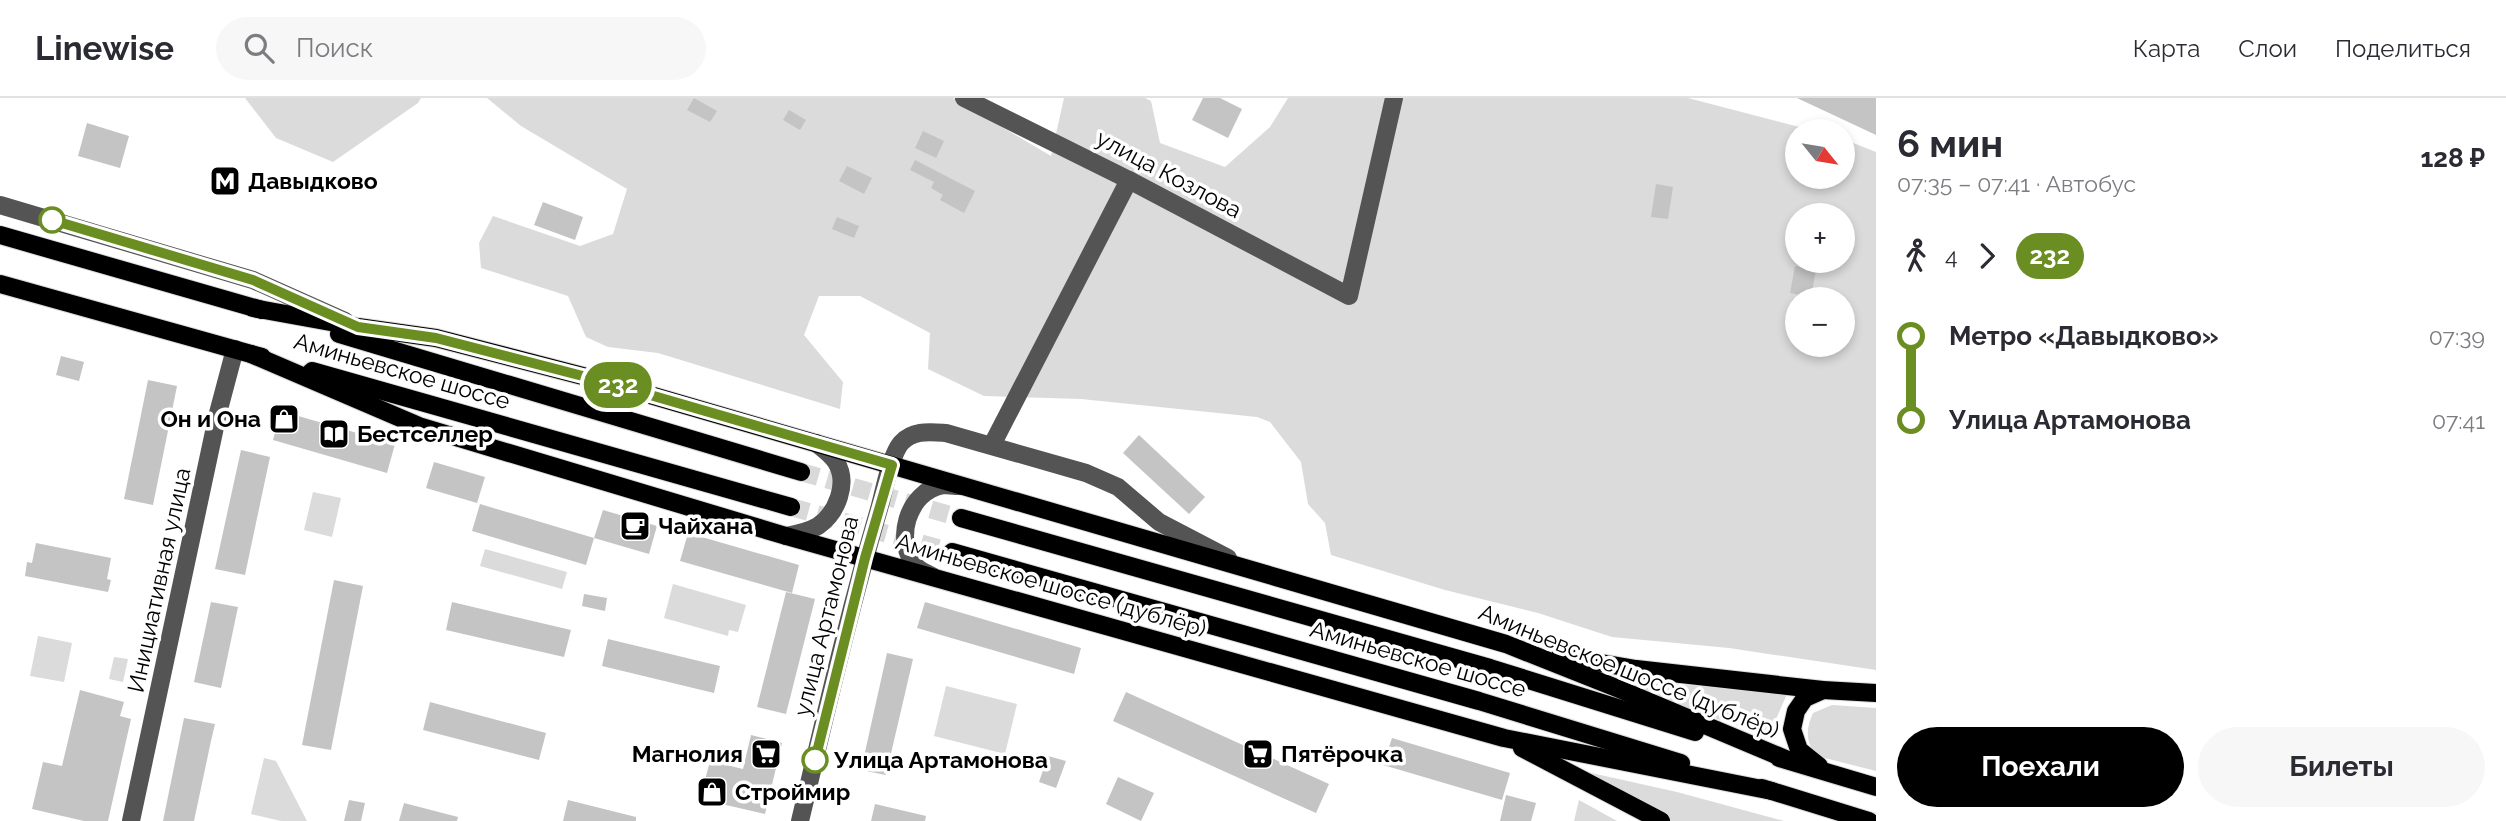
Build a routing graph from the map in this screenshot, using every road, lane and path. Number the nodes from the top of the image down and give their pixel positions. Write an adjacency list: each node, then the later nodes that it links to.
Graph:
1 (964, 98): 3 (street, улица Козлова)
2 (1394, 98): 3 (street, улица Козлова)
3 (1129, 180): 11 (street)
4 (0, 205): 8 (street, Аминьевское шоссе (дублёр))
5 (0, 235): 7 (main road, Аминьевское шоссе)
6 (0, 284): 9 (main road, Аминьевское шоссе)
7 (253, 308): 8 (main road, Аминьевское шоссе (дублёр)); 13 (main road, Аминьевское шоссе)
8 (358, 327): 10 (main road, Аминьевское шоссе (дублёр))
9 (243, 352): 15 (main road, Аминьевское шоссе); 17 (main road, Аминьевское шоссе (дублёр)); 30 (street, Инициативная улица)
10 (816, 443): 12 (main road, Аминьевское шоссе (дублёр)); 17 (street)
11 (992, 445): 12 (street, улица Артамонова); 20 (street, улица Артамонова)
12 (892, 465): 14 (main road, Аминьевское шоссе (дублёр)); 19 (street, улица Артамонова)
13 (801, 472)
14 (963, 486): 20 (main road, Аминьевское шоссе (дублёр)); 21 (street)
15 (791, 507)
16 (961, 518): 26 (main road, Аминьевское шоссе)
17 (786, 536): 19 (main road, Аминьевское шоссе (дублёр))
18 (952, 552): 29 (main road, Аминьевское шоссе)
19 (865, 558): 21 (main road, Аминьевское шоссе (дублёр)); 31 (street, улица Артамонова)
20 (1248, 568): 22 (main road, Аминьевское шоссе (дублёр))
21 (936, 578): 25 (main road, Аминьевское шоссе (дублёр))
22 (1506, 644): 23 (main road); 26 (main road, Аминьевское шоссе (дублёр))
23 (1823, 690): 24 (main road); 27 (main road)
24 (1876, 693)
25 (1504, 738): 29 (main road, Аминьевское шоссе (дублёр)); 32 (main road)
26 (1788, 760): 27 (main road, Аминьевское шоссе)
27 (1832, 773): 28 (main road, Аминьевское шоссе)
28 (1876, 787)
29 (1772, 791): 33 (main road, Аминьевское шоссе)
30 (131, 821)
31 (800, 821)
32 (1661, 821)
33 (1869, 821)

